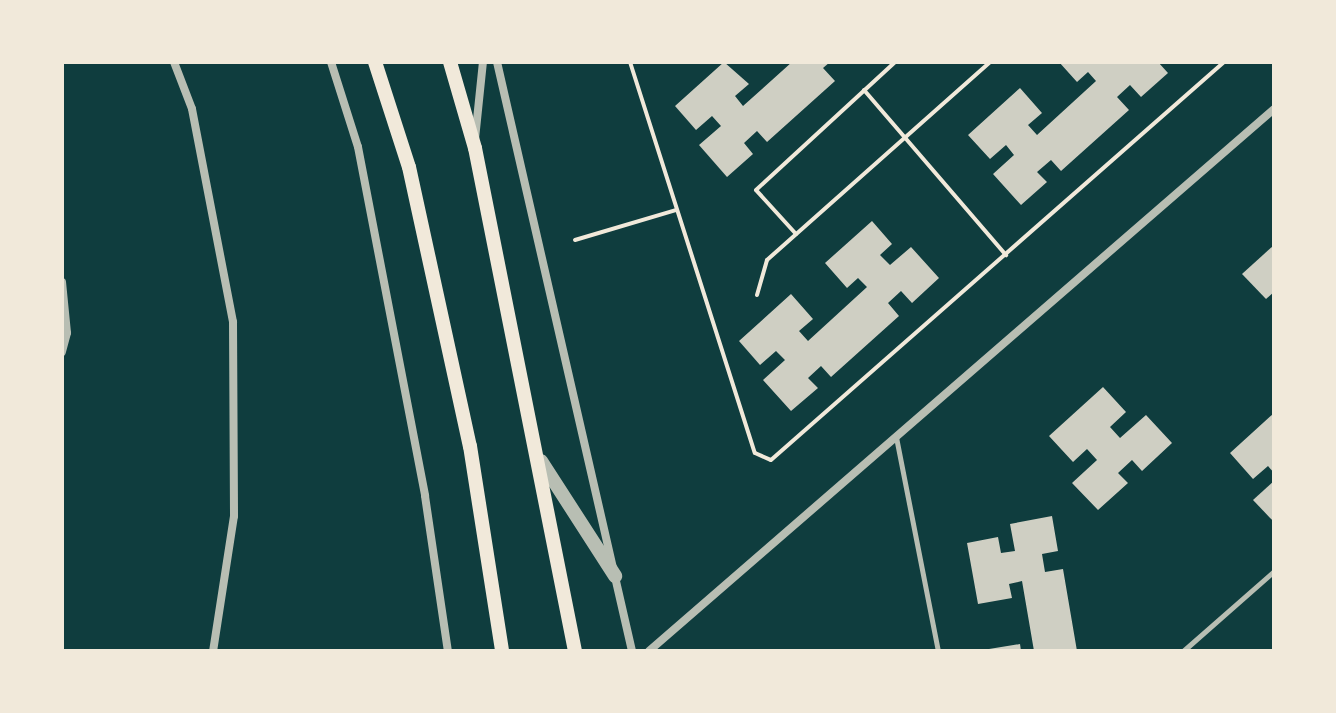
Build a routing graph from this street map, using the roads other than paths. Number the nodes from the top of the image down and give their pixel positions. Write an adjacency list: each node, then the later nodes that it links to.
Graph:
1 (174, 62): 15 (street)
2 (331, 62): 16 (street)
3 (375, 62): 17 (main road)
4 (450, 62): 8 (main road)
5 (483, 62): 8 (street)
6 (497, 62): 14 (street)
7 (1274, 109): 11 (street)
8 (475, 148): 12 (main road)
9 (62, 282): 10 (street)
10 (62, 352)
11 (896, 437): 20 (street); 21 (lane)
12 (541, 461): 14 (street); 18 (main road)
13 (1274, 571): 22 (lane)
14 (615, 576): 19 (street)
15 (213, 651)
16 (448, 651)
17 (502, 651)
18 (575, 651)
19 (632, 651)
20 (649, 651)
21 (938, 651)
22 (1183, 651)

